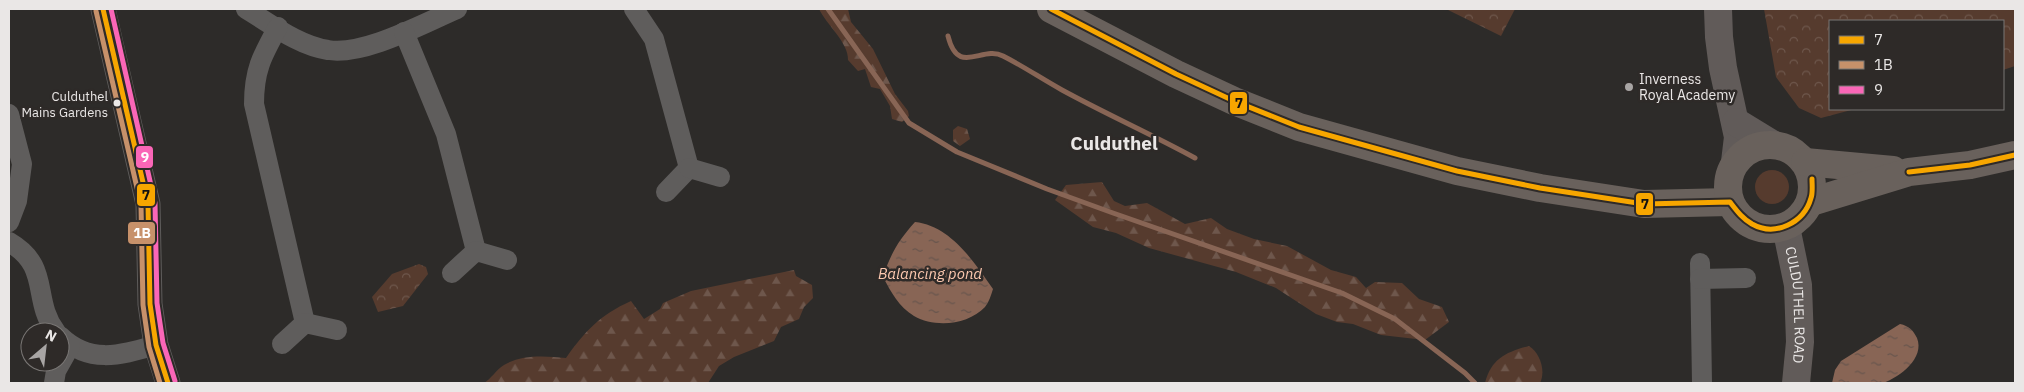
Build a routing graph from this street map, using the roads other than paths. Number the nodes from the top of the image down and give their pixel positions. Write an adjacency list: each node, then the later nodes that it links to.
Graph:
1 (103, 9): 33 (street)
2 (246, 9): 7 (street)
3 (457, 9): 8 (street)
4 (634, 9): 15 (street)
5 (1051, 9): 19 (main road)
6 (1718, 9): 10 (main road)
7 (278, 27): 8 (street); 29 (street)
8 (404, 32): 24 (street)
9 (9, 114): 21 (street)
10 (1736, 122): 11 (main road); 13 (main road)
11 (1772, 144): 13 (main road); 14 (main road)
12 (2015, 155): 16 (main road)
13 (1735, 162): 19 (main road)
14 (1805, 162): 16 (main road); 20 (main road)
15 (689, 168): 17 (street); 18 (street)
16 (1909, 172): 20 (main road)
17 (720, 177)
18 (666, 192)
19 (1730, 202): 22 (main road)
20 (1811, 202): 22 (main road)
21 (9, 222)
22 (1786, 227): 36 (main road, CULDUTHEL ROAD)
23 (9, 242): 28 (street)
24 (476, 251): 25 (street); 26 (street)
25 (507, 260)
26 (452, 273)
27 (1746, 278): 35 (street)
28 (52, 322)
29 (305, 323): 30 (street); 32 (street)
30 (337, 330)
31 (70, 343): 33 (street)
32 (282, 344)
33 (156, 345): 34 (street)
34 (168, 383)
35 (1702, 383)
36 (1796, 383)

